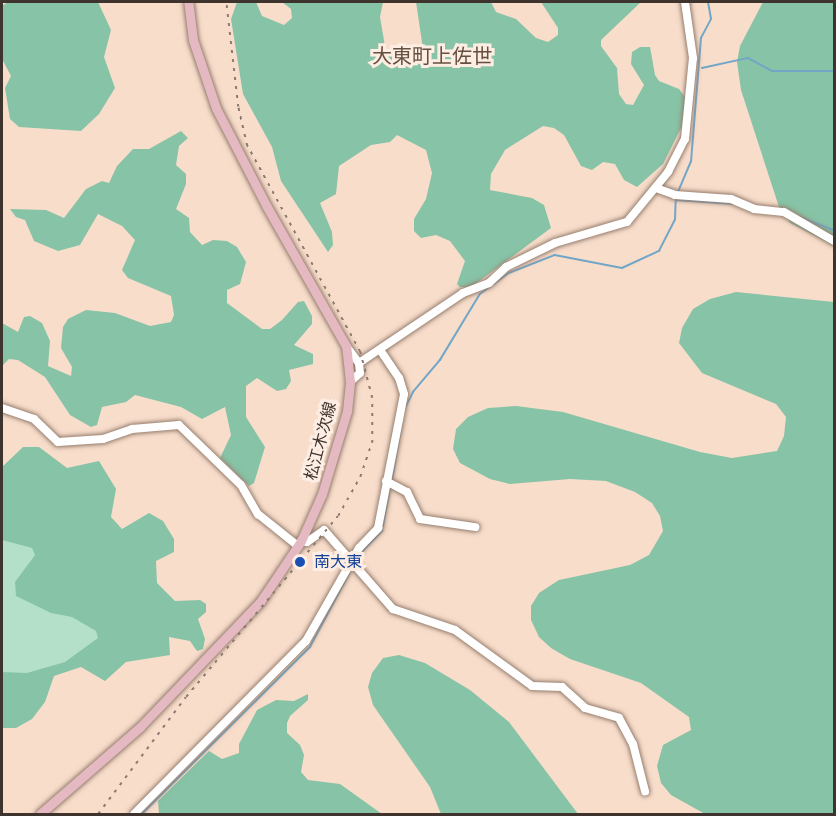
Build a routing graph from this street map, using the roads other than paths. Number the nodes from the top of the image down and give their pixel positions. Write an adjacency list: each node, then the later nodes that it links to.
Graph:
1 (188, 2): 5 (main road, 松江木次線)
2 (685, 2): 3 (street)
3 (656, 188): 4 (street); 6 (street)
4 (834, 241)
5 (346, 346): 7 (street); 8 (main road, 松江木次線)
6 (380, 350): 7 (street); 10 (street)
7 (359, 363): 8 (street)
8 (350, 382): 12 (main road, 松江木次線)
9 (2, 408): 12 (street)
10 (389, 482): 11 (street); 13 (street)
11 (475, 527)
12 (300, 544): 13 (street); 15 (main road, 松江木次線)
13 (353, 563): 14 (street); 16 (street)
14 (645, 791)
15 (40, 814)
16 (134, 814)

